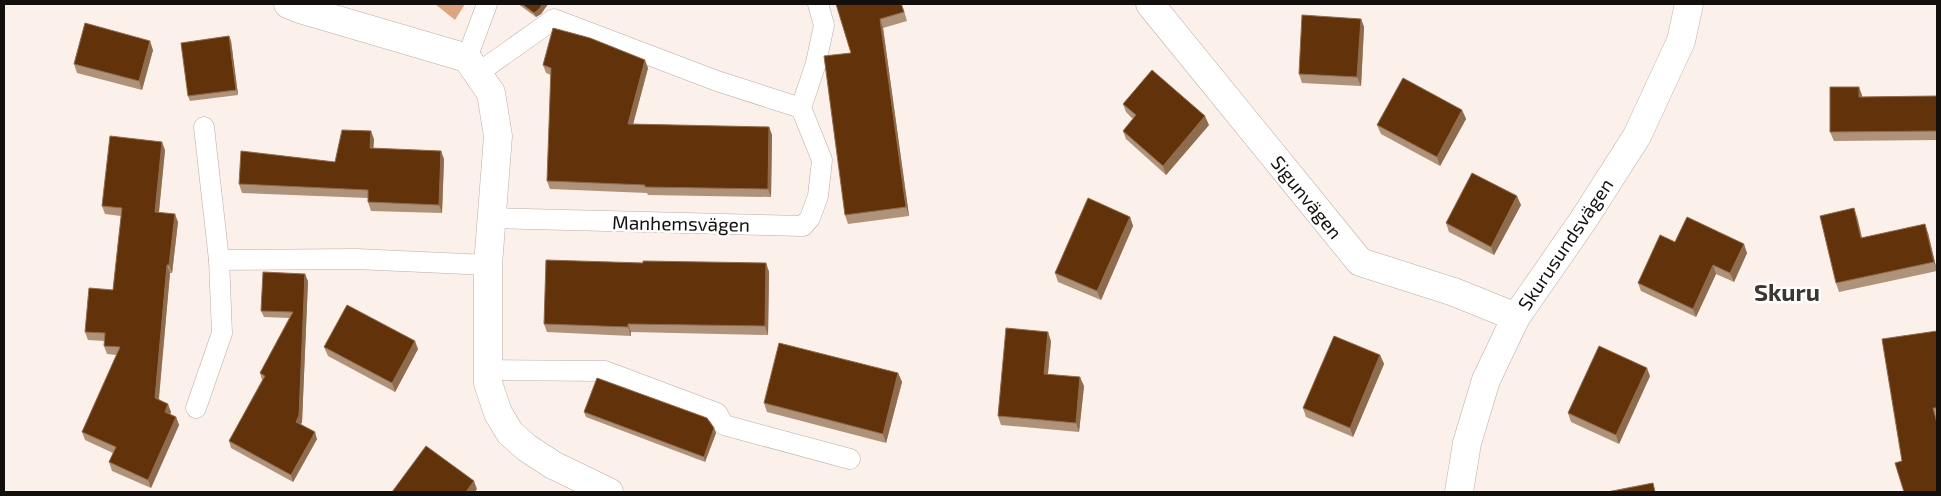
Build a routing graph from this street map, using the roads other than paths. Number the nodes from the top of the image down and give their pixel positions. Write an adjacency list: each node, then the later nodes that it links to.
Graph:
1 (288, 4): 6 (street)
2 (487, 4): 6 (lane)
3 (818, 4): 7 (lane)
4 (1150, 4): 12 (street, Sigunvägen)
5 (1689, 4): 12 (street, Skurusundsvägen)
6 (472, 66): 7 (lane); 9 (street)
7 (801, 108): 9 (lane, Manhemsvägen)
8 (204, 127): 10 (lane)
9 (492, 218): 11 (street)
10 (219, 260): 11 (lane); 14 (lane)
11 (488, 265): 13 (street)
12 (1516, 317): 17 (street, Skurusundsvägen)
13 (487, 370): 15 (lane); 16 (street)
14 (196, 408)
15 (850, 459)
16 (609, 492)
17 (1459, 492)

